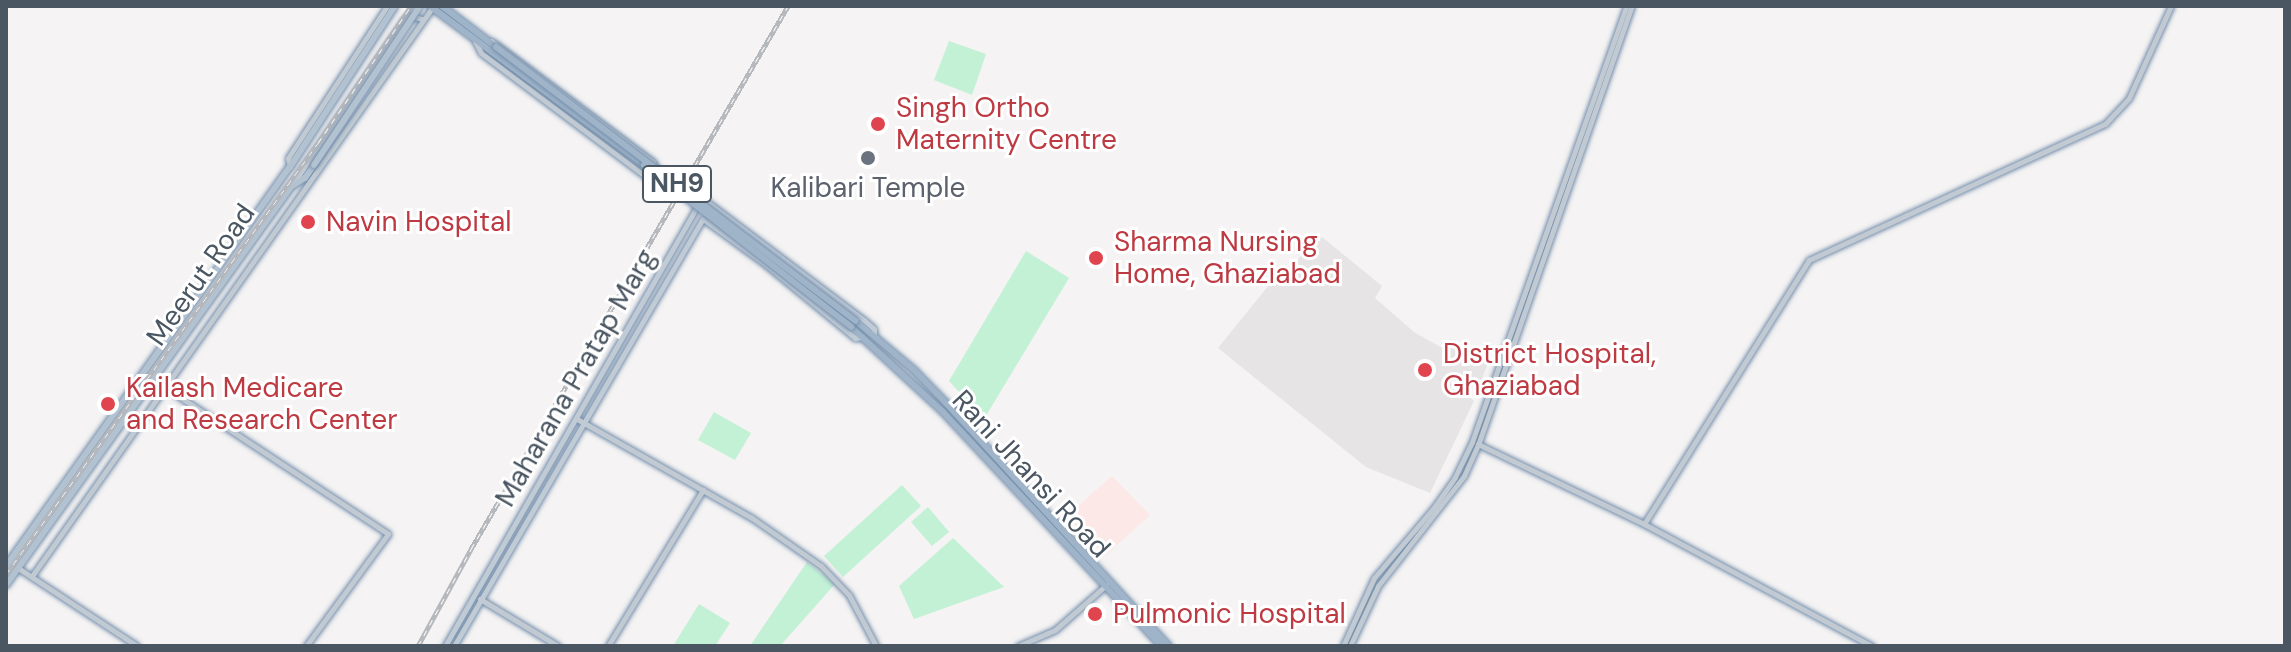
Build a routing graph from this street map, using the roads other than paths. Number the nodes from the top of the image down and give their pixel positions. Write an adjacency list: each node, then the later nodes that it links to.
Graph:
1 (387, 6): 12 (street)
2 (395, 6): 12 (main road, Meerut Road)
3 (420, 6): 13 (main road, Meerut Road, bridge)
4 (1629, 6): 27 (street)
5 (2171, 6): 29 (street)
6 (431, 7): 8 (street); 10 (highway, NH9)
7 (447, 8): 9 (highway, NH9)
8 (422, 19): 13 (street); 22 (street)
9 (483, 37): 10 (street); 11 (highway, NH9)
10 (474, 40): 11 (highway, NH9)
11 (493, 49): 18 (highway, NH9, bridge)
12 (290, 167): 16 (main road, Meerut Road)
13 (292, 186): 17 (main road, Meerut Road)
14 (693, 212): 15 (main road); 19 (main road); 25 (main road, Maharana Pratap Marg)
15 (703, 219): 20 (main road); 25 (main road, Maharana Pratap Marg)
16 (209, 277): 17 (main road); 30 (main road, Meerut Road)
17 (221, 284): 21 (main road, Meerut Road)
18 (854, 324): 19 (highway, NH9); 20 (highway, NH9)
19 (874, 336): 24 (highway, Rani Jhansi Road / NH9)
20 (863, 337): 26 (highway, Rani Jhansi Road / NH9)
21 (154, 380): 22 (street); 31 (main road, Meerut Road)
22 (166, 387): 32 (street); 37 (street)
23 (966, 405): 24 (highway)
24 (955, 413): 26 (highway, Rani Jhansi Road / NH9)
25 (580, 420): 28 (street); 35 (main road, Maharana Pratap Marg)
26 (975, 440): 33 (highway, Rani Jhansi Road / NH9)
27 (1475, 443): 29 (street); 46 (street); 47 (street)
28 (703, 490): 41 (street); 42 (street)
29 (1644, 524): 48 (street)
30 (7, 564): 31 (main road)
31 (18, 568): 32 (street); 34 (main road, Meerut Road)
32 (32, 576): 36 (street)
33 (1107, 584): 43 (street); 44 (highway, Rani Jhansi Road / NH9); 45 (highway, Rani Jhansi Road / NH9)
34 (6, 585)
35 (477, 598): 38 (main road, Maharana Pratap Marg); 39 (main road, Maharana Pratap Marg); 40 (street)
36 (137, 646)
37 (306, 646)
38 (445, 646)
39 (454, 646)
40 (558, 646)
41 (608, 646)
42 (876, 646)
43 (1018, 646)
44 (1161, 646)
45 (1169, 646)
46 (1343, 646)
47 (1350, 646)
48 (1872, 646)

